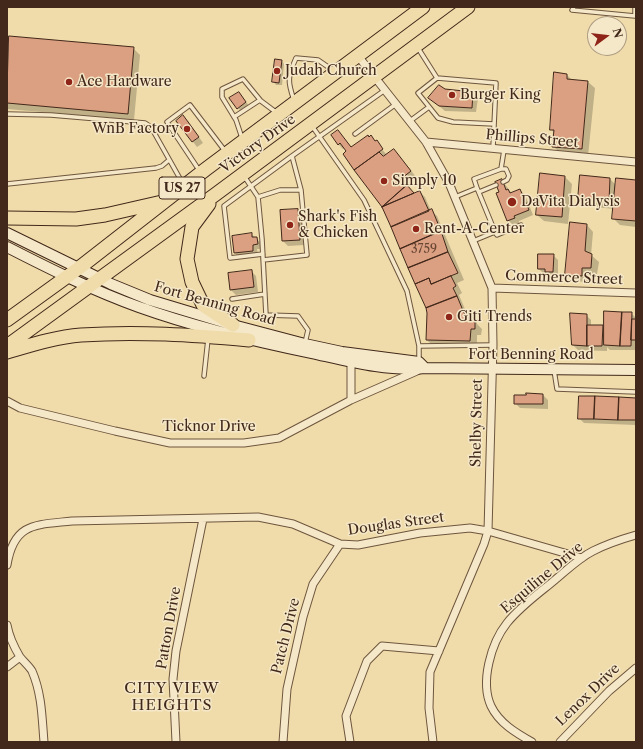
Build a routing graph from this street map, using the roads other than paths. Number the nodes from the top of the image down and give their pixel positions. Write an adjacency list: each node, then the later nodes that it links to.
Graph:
1 (423, 7): 6 (highway, Victory Drive / US 27)
2 (468, 7): 5 (highway, Victory Drive / US 27)
3 (574, 7): 4 (lane)
4 (635, 7)
5 (417, 45): 8 (highway, Victory Drive / US 27); 9 (lane)
6 (358, 56): 7 (highway, Victory Drive / US 27); 8 (street, Shelby Street)
7 (336, 72): 12 (highway, Victory Drive / US 27); 12 (lane)
8 (375, 77): 10 (street, Shelby Street); 19 (highway, Victory Drive / US 27)
9 (437, 78): 14 (lane); 20 (lane)
10 (385, 90): 13 (street, Shelby Street); 22 (lane)
11 (260, 100): 16 (lane); 17 (lane); 17 (lane)
12 (296, 103): 16 (highway, Victory Drive / US 27)
13 (396, 104): 18 (street, Shelby Street); 21 (lane)
14 (429, 107): 18 (lane); 20 (lane)
15 (7, 114): 29 (lane)
16 (279, 114): 23 (highway, Victory Drive / US 27)
17 (234, 117): 23 (lane)
18 (410, 121): 24 (street, Shelby Street)
19 (310, 124): 22 (lane); 33 (highway, Victory Drive / US 27)
20 (494, 124): 25 (lane)
21 (355, 134)
22 (320, 136): 28 (lane); 68 (lane)
23 (244, 141): 27 (highway, Victory Drive / US 27)
24 (426, 142): 25 (street, Phillips Street); 43 (street, Shelby Street)
25 (492, 149): 26 (street, Phillips Street)
26 (504, 150): 30 (street, Phillips Street); 31 (lane)
27 (227, 153): 32 (highway, Victory Drive / US 27); 32 (lane)
28 (292, 156): 38 (lane); 39 (lane)
29 (169, 160): 35 (lane); 37 (lane)
30 (636, 162)
31 (501, 169): 34 (lane); 40 (lane)
32 (201, 173): 37 (highway, Victory Drive / US 27)
33 (243, 174): 38 (lane); 41 (highway, Victory Drive / US 27)
34 (503, 182)
35 (7, 184)
36 (496, 185): 40 (lane)
37 (185, 186): 44 (highway, Victory Drive / US 27)
38 (251, 187): 42 (lane); 51 (lane)
39 (301, 190): 42 (lane); 52 (lane)
40 (478, 190): 43 (lane); 47 (lane)
41 (216, 194): 55 (highway, Victory Drive / US 27); 62 (highway)
42 (258, 197): 51 (lane)
43 (454, 197): 49 (street, Shelby Street)
44 (166, 201): 45 (highway); 53 (highway, Victory Drive / US 27)
45 (7, 218)
46 (522, 225): 47 (lane)
47 (495, 232): 49 (lane)
48 (7, 233): 53 (street, Fort Benning Road)
49 (473, 241): 57 (street, Shelby Street)
50 (7, 247): 54 (street, Fort Benning Road)
51 (263, 254): 52 (lane)
52 (263, 260): 59 (lane)
53 (79, 268): 54 (highway, Victory Drive / US 27); 55 (street, Fort Benning Road)
54 (66, 277): 56 (street, Fort Benning Road); 61 (highway, Victory Drive / US 27)
55 (99, 278): 56 (highway, Victory Drive / US 27); 62 (street, Fort Benning Road)
56 (88, 286): 64 (street, Fort Benning Road); 67 (highway, Victory Drive / US 27)
57 (492, 288): 58 (street, Commerce Street); 66 (street, Shelby Street)
58 (636, 293)
59 (265, 294): 60 (lane); 65 (lane)
60 (232, 299)
61 (7, 320)
62 (233, 325): 65 (street, Fort Benning Road)
63 (208, 336): 64 (highway); 69 (highway); 75 (lane)
64 (249, 340): 70 (street, Fort Benning Road)
65 (305, 344): 70 (street, Fort Benning Road)
66 (493, 345): 68 (lane); 72 (street, Shelby Street)
67 (7, 346)
68 (419, 346): 71 (lane)
69 (7, 352)
70 (351, 357): 71 (street, Fort Benning Road); 77 (street)
71 (422, 365): 72 (street, Fort Benning Road); 77 (street, Ticknor Drive)
72 (492, 369): 73 (street, Fort Benning Road); 80 (street, Shelby Street)
73 (554, 369): 74 (street, Fort Benning Road); 76 (lane)
74 (636, 370)
75 (204, 376)
76 (636, 392)
77 (351, 400): 78 (street, Ticknor Drive)
78 (7, 401)
79 (203, 519): 82 (street, Douglas Street); 84 (street, Douglas Street); 91 (street, Patton Drive)
80 (488, 531): 82 (street, Douglas Street); 83 (street, Douglas Street); 86 (street, Shelby Street)
81 (636, 534): 83 (street, Esquiline Drive)
82 (340, 544): 92 (street, Patch Drive)
83 (582, 558): 95 (street, Esquiline Drive)
84 (7, 565)
85 (7, 625): 87 (street)
86 (440, 651): 93 (street); 94 (street, Shelby Street)
87 (20, 657): 88 (street); 90 (street)
88 (7, 667)
89 (636, 668): 96 (street, Lenox Drive)
90 (44, 742)
91 (176, 742)
92 (283, 742)
93 (350, 742)
94 (433, 742)
95 (532, 742)
96 (560, 742)

